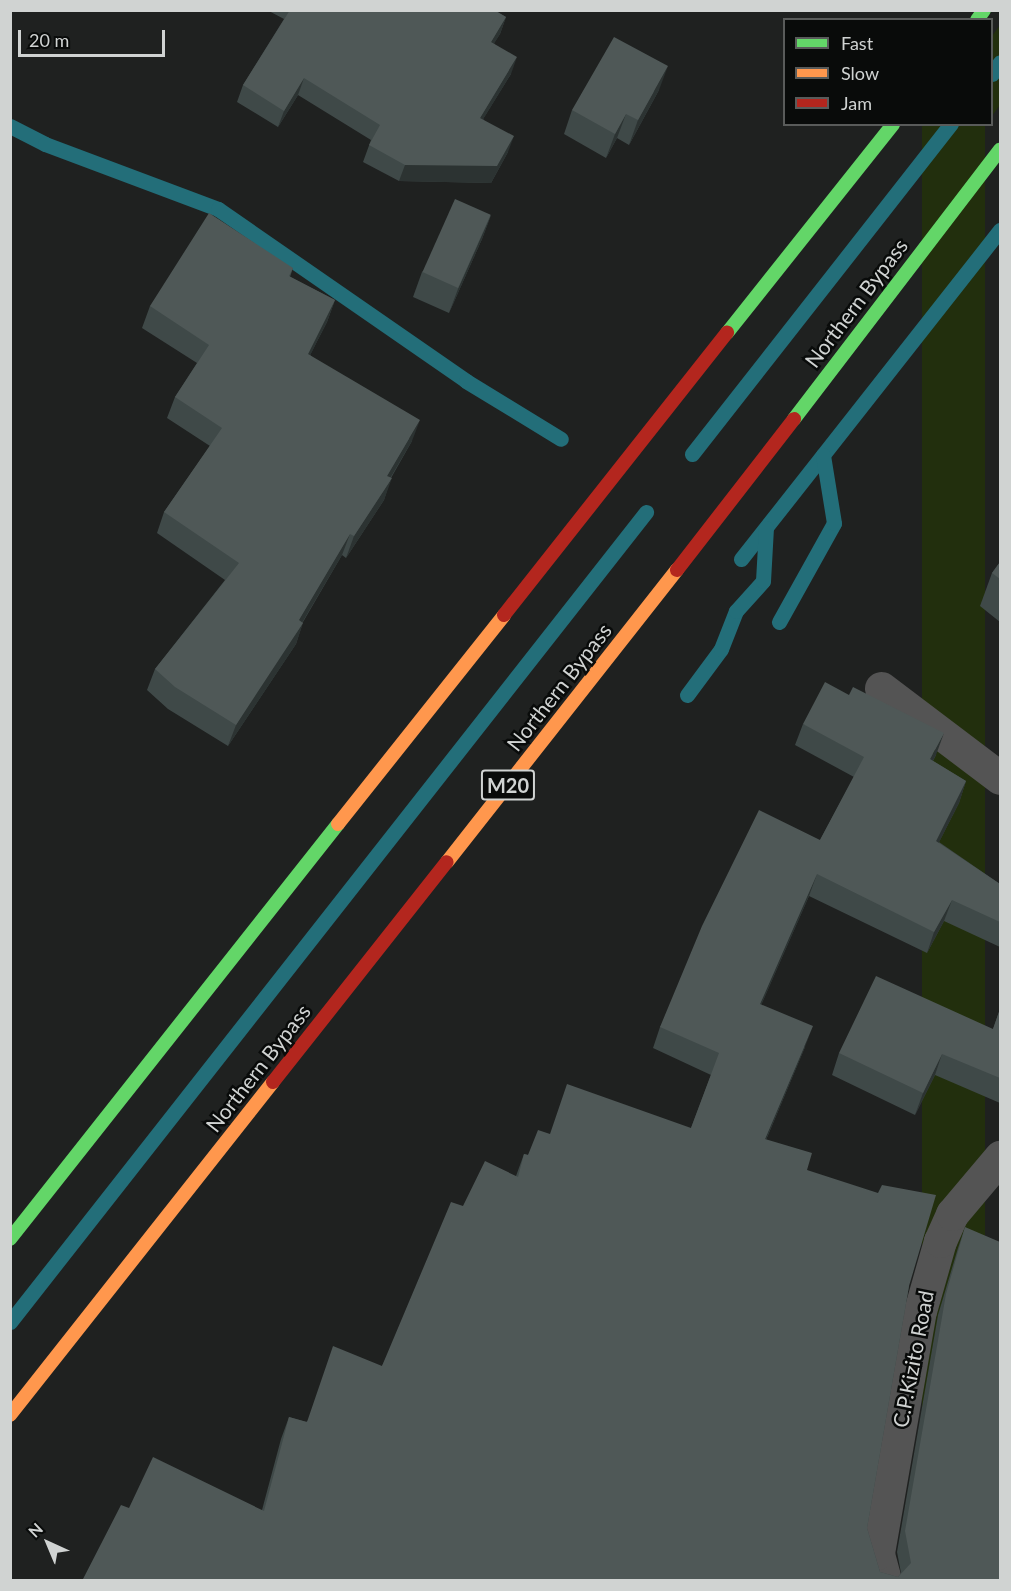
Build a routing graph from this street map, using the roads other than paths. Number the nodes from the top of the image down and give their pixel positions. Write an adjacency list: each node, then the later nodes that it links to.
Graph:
1 (891, 126): 6 (highway)
2 (1000, 150): 7 (highway, Northern Bypass / M20)
3 (881, 688): 4 (street)
4 (1000, 778)
5 (1000, 1158): 8 (street, C.P.Kizito Road)
6 (10, 1239)
7 (10, 1415)
8 (885, 1581)

